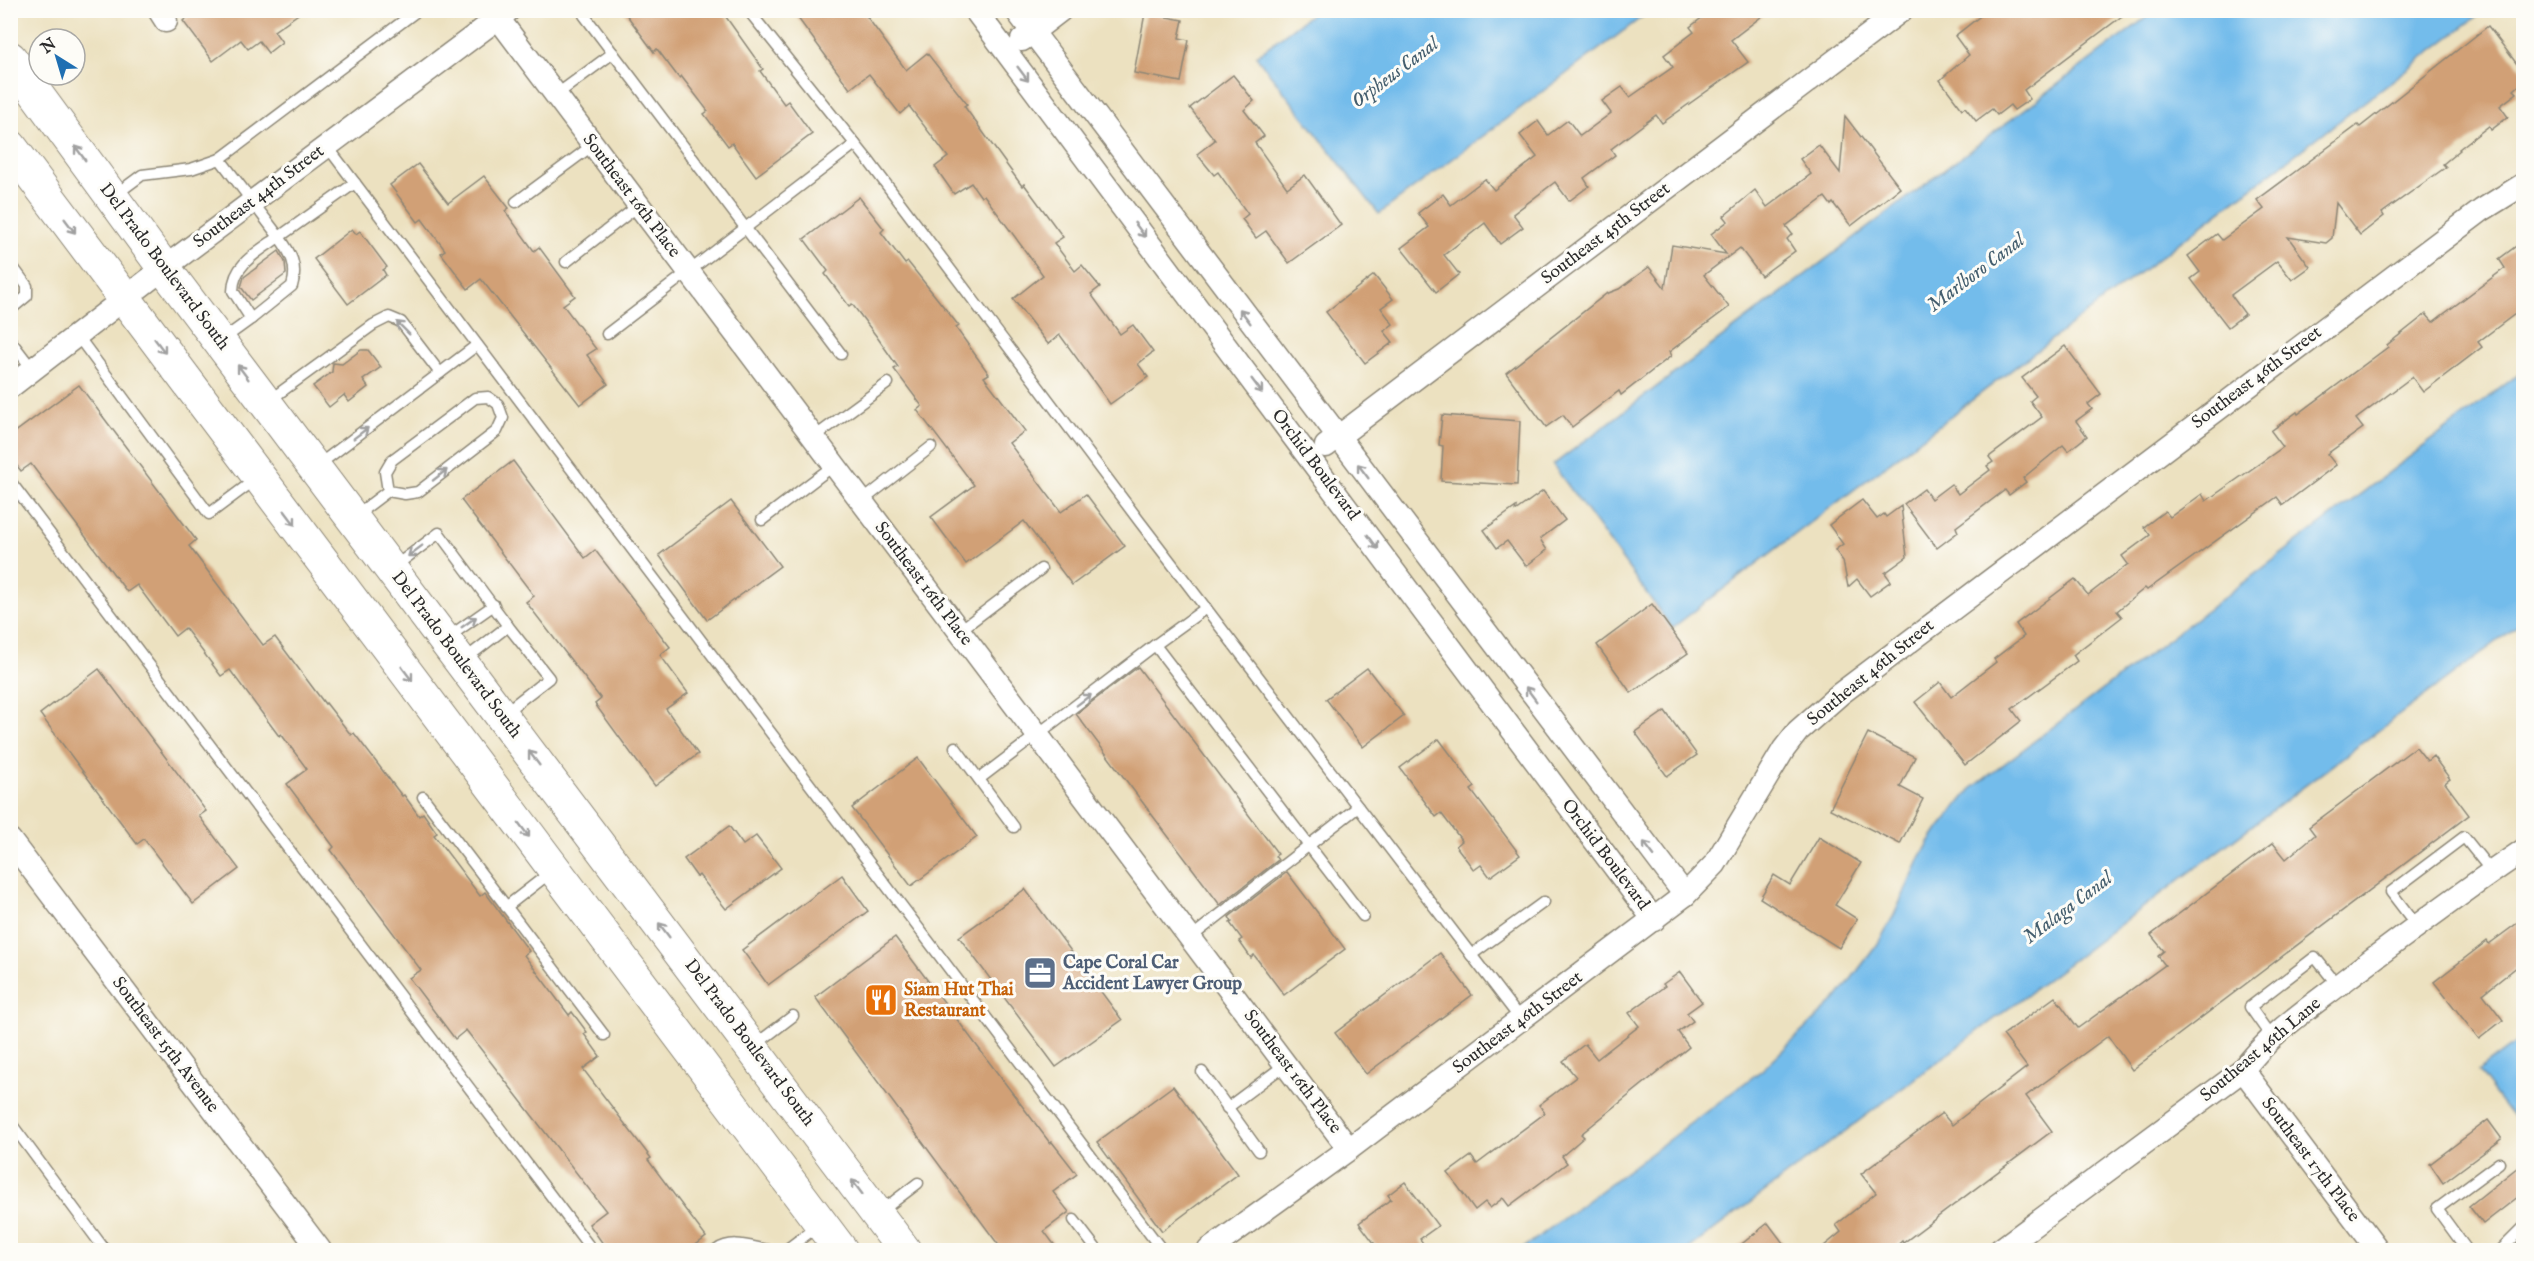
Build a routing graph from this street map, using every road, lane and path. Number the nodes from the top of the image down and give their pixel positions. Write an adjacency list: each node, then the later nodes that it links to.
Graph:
1 (418, 10): 18 (lane)
2 (748, 10): 14 (lane)
3 (975, 10): 10 (street, Orchid Boulevard)
4 (1016, 10): 9 (street, Orchid Boulevard)
5 (1061, 10): 9 (street)
6 (1902, 10): 48 (street, Southeast 45th Street)
7 (500, 13): 13 (street, Southeast 16th Place); 17 (street, Southeast 44th Street)
8 (584, 15): 11 (lane)
9 (1033, 32): 10 (street); 48 (street, Orchid Boulevard, one-way to 9)
10 (1006, 52): 50 (street, Orchid Boulevard, one-way to 50)
11 (613, 53): 13 (lane); 25 (lane)
12 (10, 58): 21 (main road, Del Prado Boulevard South, one-way to 12)
13 (556, 95): 15 (street, Southeast 16th Place)
14 (855, 144): 25 (lane); 62 (lane)
15 (593, 145): 23 (lane); 24 (street, Southeast 16th Place)
16 (10, 146): 31 (main road, one-way to 31)
17 (327, 146): 19 (lane); 22 (street, Southeast 44th Street)
18 (220, 159): 21 (lane); 22 (lane)
19 (355, 183): 26 (lane); 38 (lane)
20 (2523, 184): 79 (street, Southeast 46th Street)
21 (112, 197): 29 (main road, Del Prado Boulevard South)
22 (252, 202): 26 (lane); 29 (street, Southeast 44th Street)
23 (516, 202)
24 (638, 206): 27 (lane); 30 (street, Southeast 16th Place)
25 (747, 227): 30 (lane); 39 (lane)
26 (279, 237): 33 (lane); 33 (lane)
27 (566, 262)
28 (10, 263): 32 (lane)
29 (164, 268): 31 (street, Southeast 44th Street); 37 (main road, Del Prado Boulevard South)
30 (688, 273): 34 (lane); 47 (street, Southeast 16th Place)
31 (124, 299): 35 (street, Southeast 44th Street); 53 (main road, one-way to 53)
32 (10, 310)
33 (251, 319): 37 (lane)
34 (608, 334)
35 (77, 335): 40 (street, Southeast 44th Street); 53 (lane)
36 (10, 340): 40 (lane)
37 (219, 342): 45 (main road, Del Prado Boulevard South, one-way to 37)
38 (477, 345): 41 (lane); 44 (lane)
39 (841, 354)
40 (33, 370): 43 (street, Southeast 44th Street)
41 (440, 373): 45 (lane, one-way to 45); 52 (lane, one-way to 41)
42 (888, 383): 47 (lane)
43 (10, 387)
44 (513, 392): 46 (lane); 115 (lane)
45 (266, 403): 52 (main road, Del Prado Boulevard South)
46 (498, 404): 55 (lane, one-way to 46); 55 (lane)
47 (813, 438): 51 (street, Southeast 16th Place)
48 (1337, 438): 50 (street, Southeast 45th Street); 79 (street, Orchid Boulevard, one-way to 48)
49 (932, 447): 56 (lane)
50 (1310, 457): 83 (street, Orchid Boulevard, one-way to 83)
51 (833, 466): 56 (street, Southeast 16th Place); 58 (lane)
52 (315, 468): 57 (main road, Del Prado Boulevard South)
53 (259, 477): 77 (main road, one-way to 77)
54 (10, 481): 108 (lane)
55 (388, 491): 57 (lane)
56 (861, 502): 64 (street, Southeast 16th Place)
57 (352, 518): 59 (main road, Del Prado Boulevard South)
58 (762, 520)
59 (391, 569): 61 (lane, one-way to 59); 66 (main road, Del Prado Boulevard South)
60 (1041, 569): 64 (lane)
61 (494, 604): 63 (lane); 66 (lane, one-way to 61)
62 (1206, 608): 65 (lane); 72 (lane)
63 (508, 626): 66 (lane); 67 (lane)
64 (959, 631): 68 (street, Southeast 16th Place)
65 (1155, 645): 68 (lane, one-way to 65); 75 (lane)
66 (453, 651): 67 (main road, Del Prado Boulevard South)
67 (502, 715): 92 (main road, Del Prado Boulevard South, one-way to 67)
68 (1037, 735): 70 (lane); 85 (street, Southeast 16th Place)
69 (955, 747): 70 (lane)
70 (979, 779): 73 (lane)
71 (423, 797): 81 (lane)
72 (1358, 807): 75 (lane); 86 (lane)
73 (1014, 827)
74 (10, 840): 107 (street, Southeast 15th Avenue)
75 (1308, 846): 82 (lane); 85 (lane)
76 (2523, 850): 78 (street, Southeast 46th Lane)
77 (554, 870): 81 (lane); 104 (main road)
78 (2492, 872): 84 (street, Southeast 46th Lane); 84 (lane)
79 (1685, 895): 83 (street, Southeast 46th Street)
80 (1544, 902): 86 (lane)
81 (506, 907): 90 (lane)
82 (1363, 916)
83 (1654, 921): 89 (street, Southeast 46th Street)
84 (2417, 927): 87 (street, Southeast 46th Lane)
85 (1190, 938): 93 (street, Southeast 16th Place)
86 (1471, 955): 89 (lane)
87 (2338, 986): 91 (street, Southeast 46th Lane); 91 (lane)
88 (793, 1016): 92 (lane)
89 (1521, 1020): 98 (street, Southeast 46th Street)
90 (604, 1035)
91 (2272, 1038): 94 (street, Southeast 46th Lane)
92 (752, 1047): 102 (main road, Del Prado Boulevard South, one-way to 92)
93 (1286, 1064): 96 (lane); 98 (street, Southeast 16th Place)
94 (2242, 1070): 117 (street, Southeast 46th Lane); 118 (street, Southeast 17th Place)
95 (1202, 1072): 96 (lane)
96 (1227, 1108): 99 (lane)
97 (10, 1122): 106 (lane)
98 (1349, 1149): 116 (street, Southeast 46th Street)
99 (1259, 1151)
100 (2499, 1163): 119 (lane)
101 (918, 1183): 102 (lane)
102 (877, 1214): 113 (main road, Del Prado Boulevard South)
103 (1074, 1220): 114 (lane)
104 (821, 1223): 111 (lane); 112 (main road)
105 (2523, 1227): 120 (lane)
106 (105, 1251)
107 (320, 1251)
108 (592, 1251)
109 (717, 1251): 110 (lane)
110 (768, 1251)
111 (786, 1251)
112 (841, 1251)
113 (904, 1251)
114 (1097, 1251)
115 (1162, 1251)
116 (1209, 1251)
117 (2000, 1251)
118 (2378, 1251)
119 (2467, 1251)
120 (2501, 1251)

